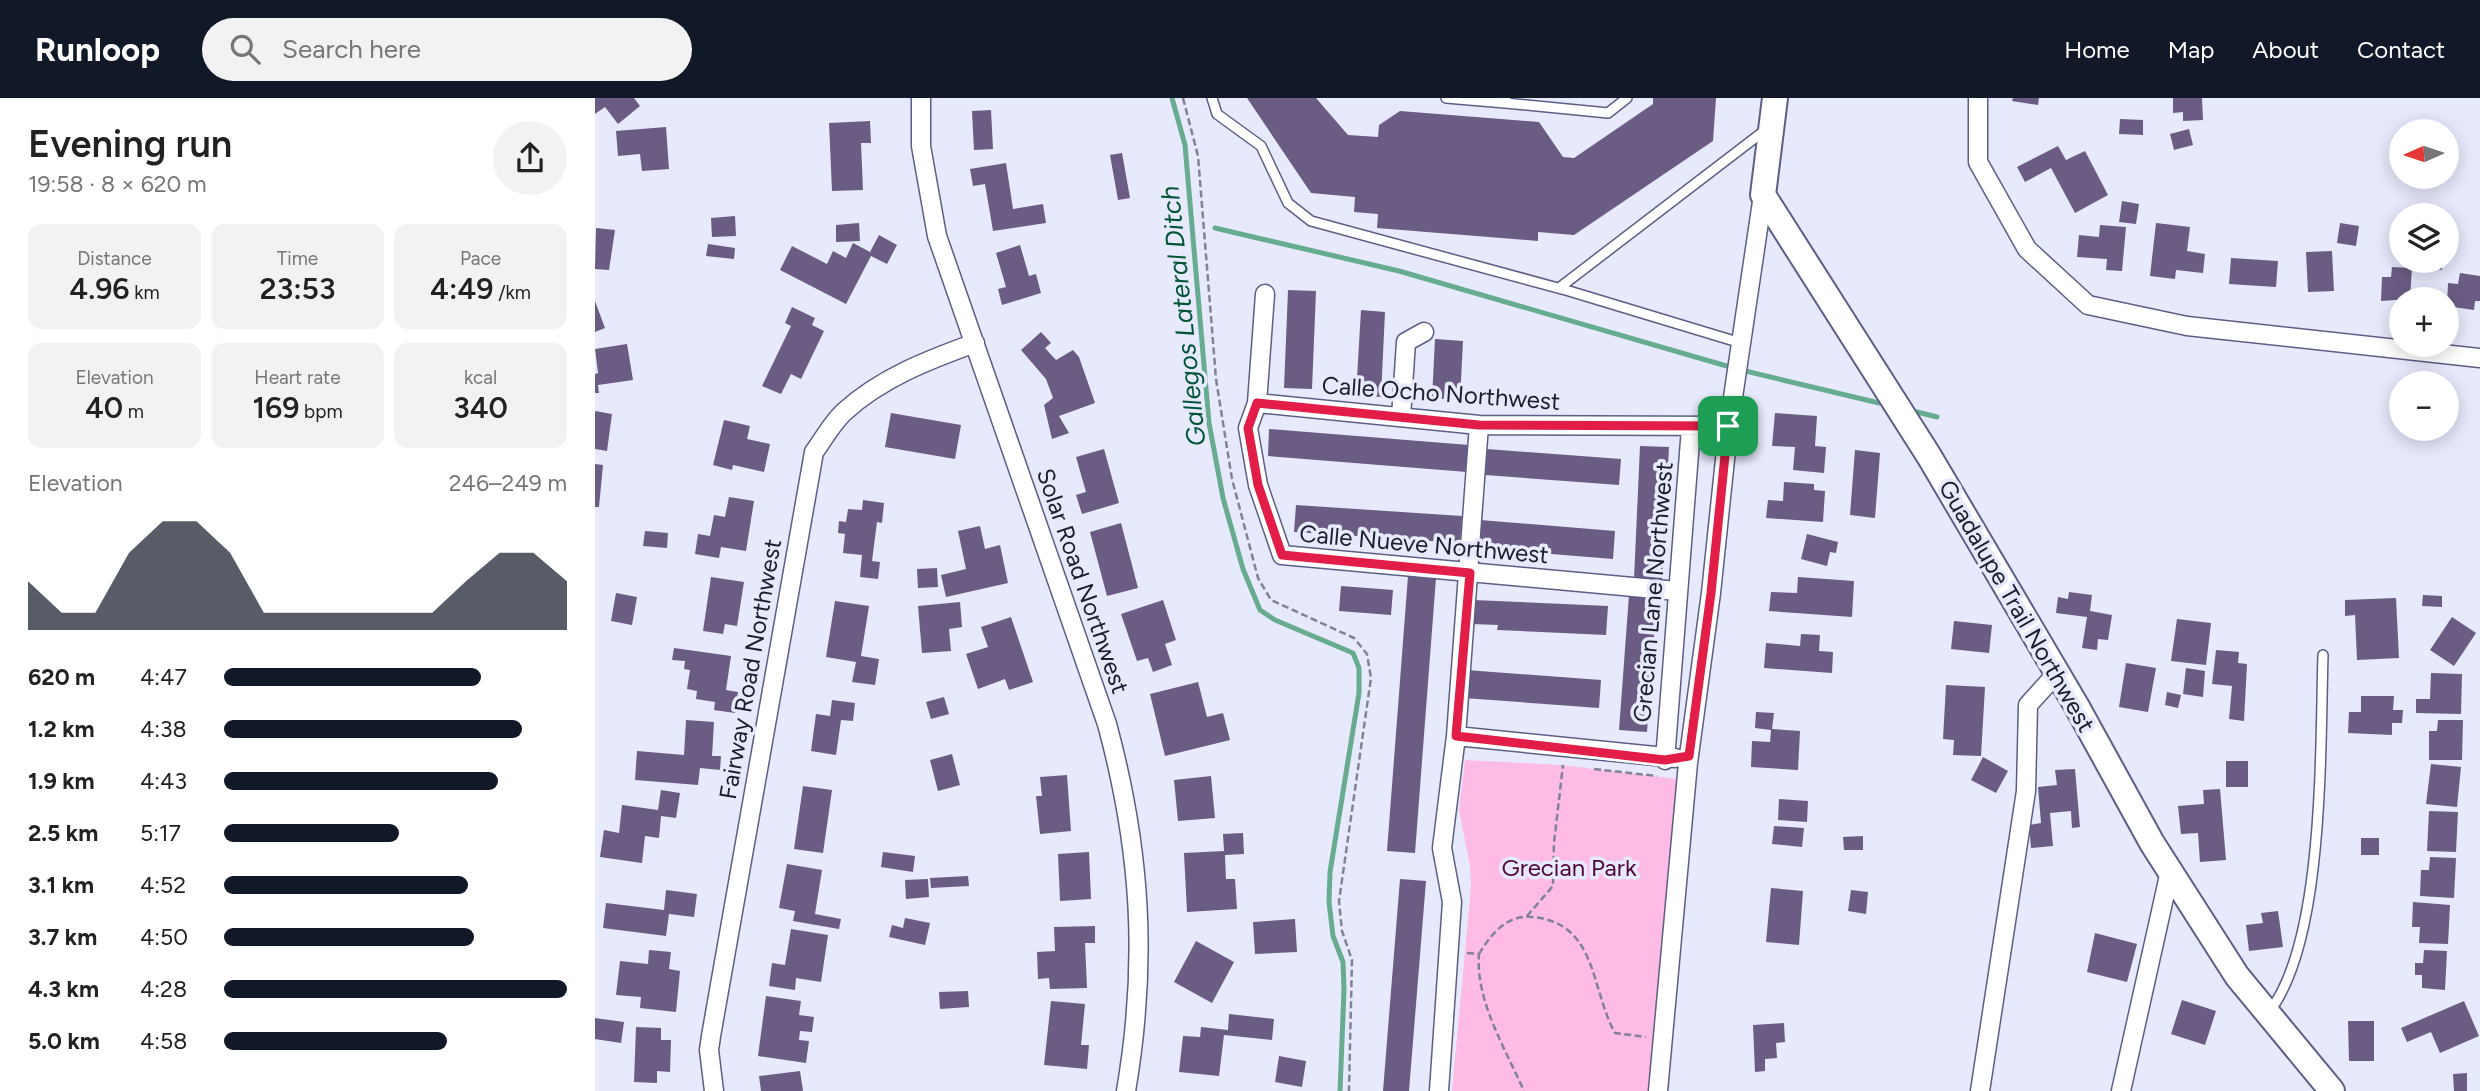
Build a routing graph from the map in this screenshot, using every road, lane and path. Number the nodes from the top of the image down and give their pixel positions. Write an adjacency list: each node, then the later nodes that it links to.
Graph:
1 (921, 98): 14 (street, Solar Road Northwest)
2 (1183, 98): 39 (path)
3 (1212, 98): 11 (lane)
4 (1446, 98): 8 (lane)
5 (1627, 98): 8 (lane)
6 (1775, 98): 9 (street)
7 (1978, 98): 16 (street)
8 (1506, 100)
9 (1772, 125): 10 (street); 11 (lane)
10 (1763, 195): 15 (street); 25 (street, Guadalupe Trail Northwest)
11 (1559, 288): 15 (lane)
12 (1265, 294): 17 (street)
13 (1424, 332): 18 (street)
14 (975, 343): 37 (street, Fairway Road Northwest); 38 (street, Solar Road Northwest)
15 (1741, 343): 20 (street)
16 (2480, 358)
17 (1257, 403): 18 (street, Calle Ocho Northwest); 22 (street, Calle Nueve Northwest)
18 (1401, 417): 19 (street, Calle Ocho Northwest)
19 (1479, 425): 21 (street, Calle Ocho Northwest); 22 (street)
20 (1728, 426): 21 (street, Calle Ocho Northwest); 27 (street)
21 (1691, 428): 23 (street, Grecian Lane Northwest)
22 (1470, 573): 23 (street, Calle Nueve Northwest); 26 (street)
23 (1678, 591): 30 (street, Grecian Lane Northwest)
24 (2323, 655): 35 (lane)
25 (2057, 673): 31 (street, Guadalupe Trail Northwest); 43 (street)
26 (1456, 736): 30 (street); 40 (street)
27 (1689, 756): 30 (street); 42 (street)
28 (1574, 766): 32 (path)
29 (1586, 768): 30 (path)
30 (1663, 768)
31 (2170, 871): 35 (street, Guadalupe Trail Northwest); 44 (street)
32 (1527, 916): 34 (path); 36 (path)
33 (1467, 953): 34 (path)
34 (1479, 954): 41 (path)
35 (2268, 1013): 45 (street, Guadalupe Trail Northwest)
36 (1649, 1037)
37 (714, 1091)
38 (1126, 1091)
39 (1349, 1091)
40 (1439, 1091)
41 (1524, 1091)
42 (1658, 1091)
43 (1980, 1091)
44 (2121, 1091)
45 (2332, 1091)

